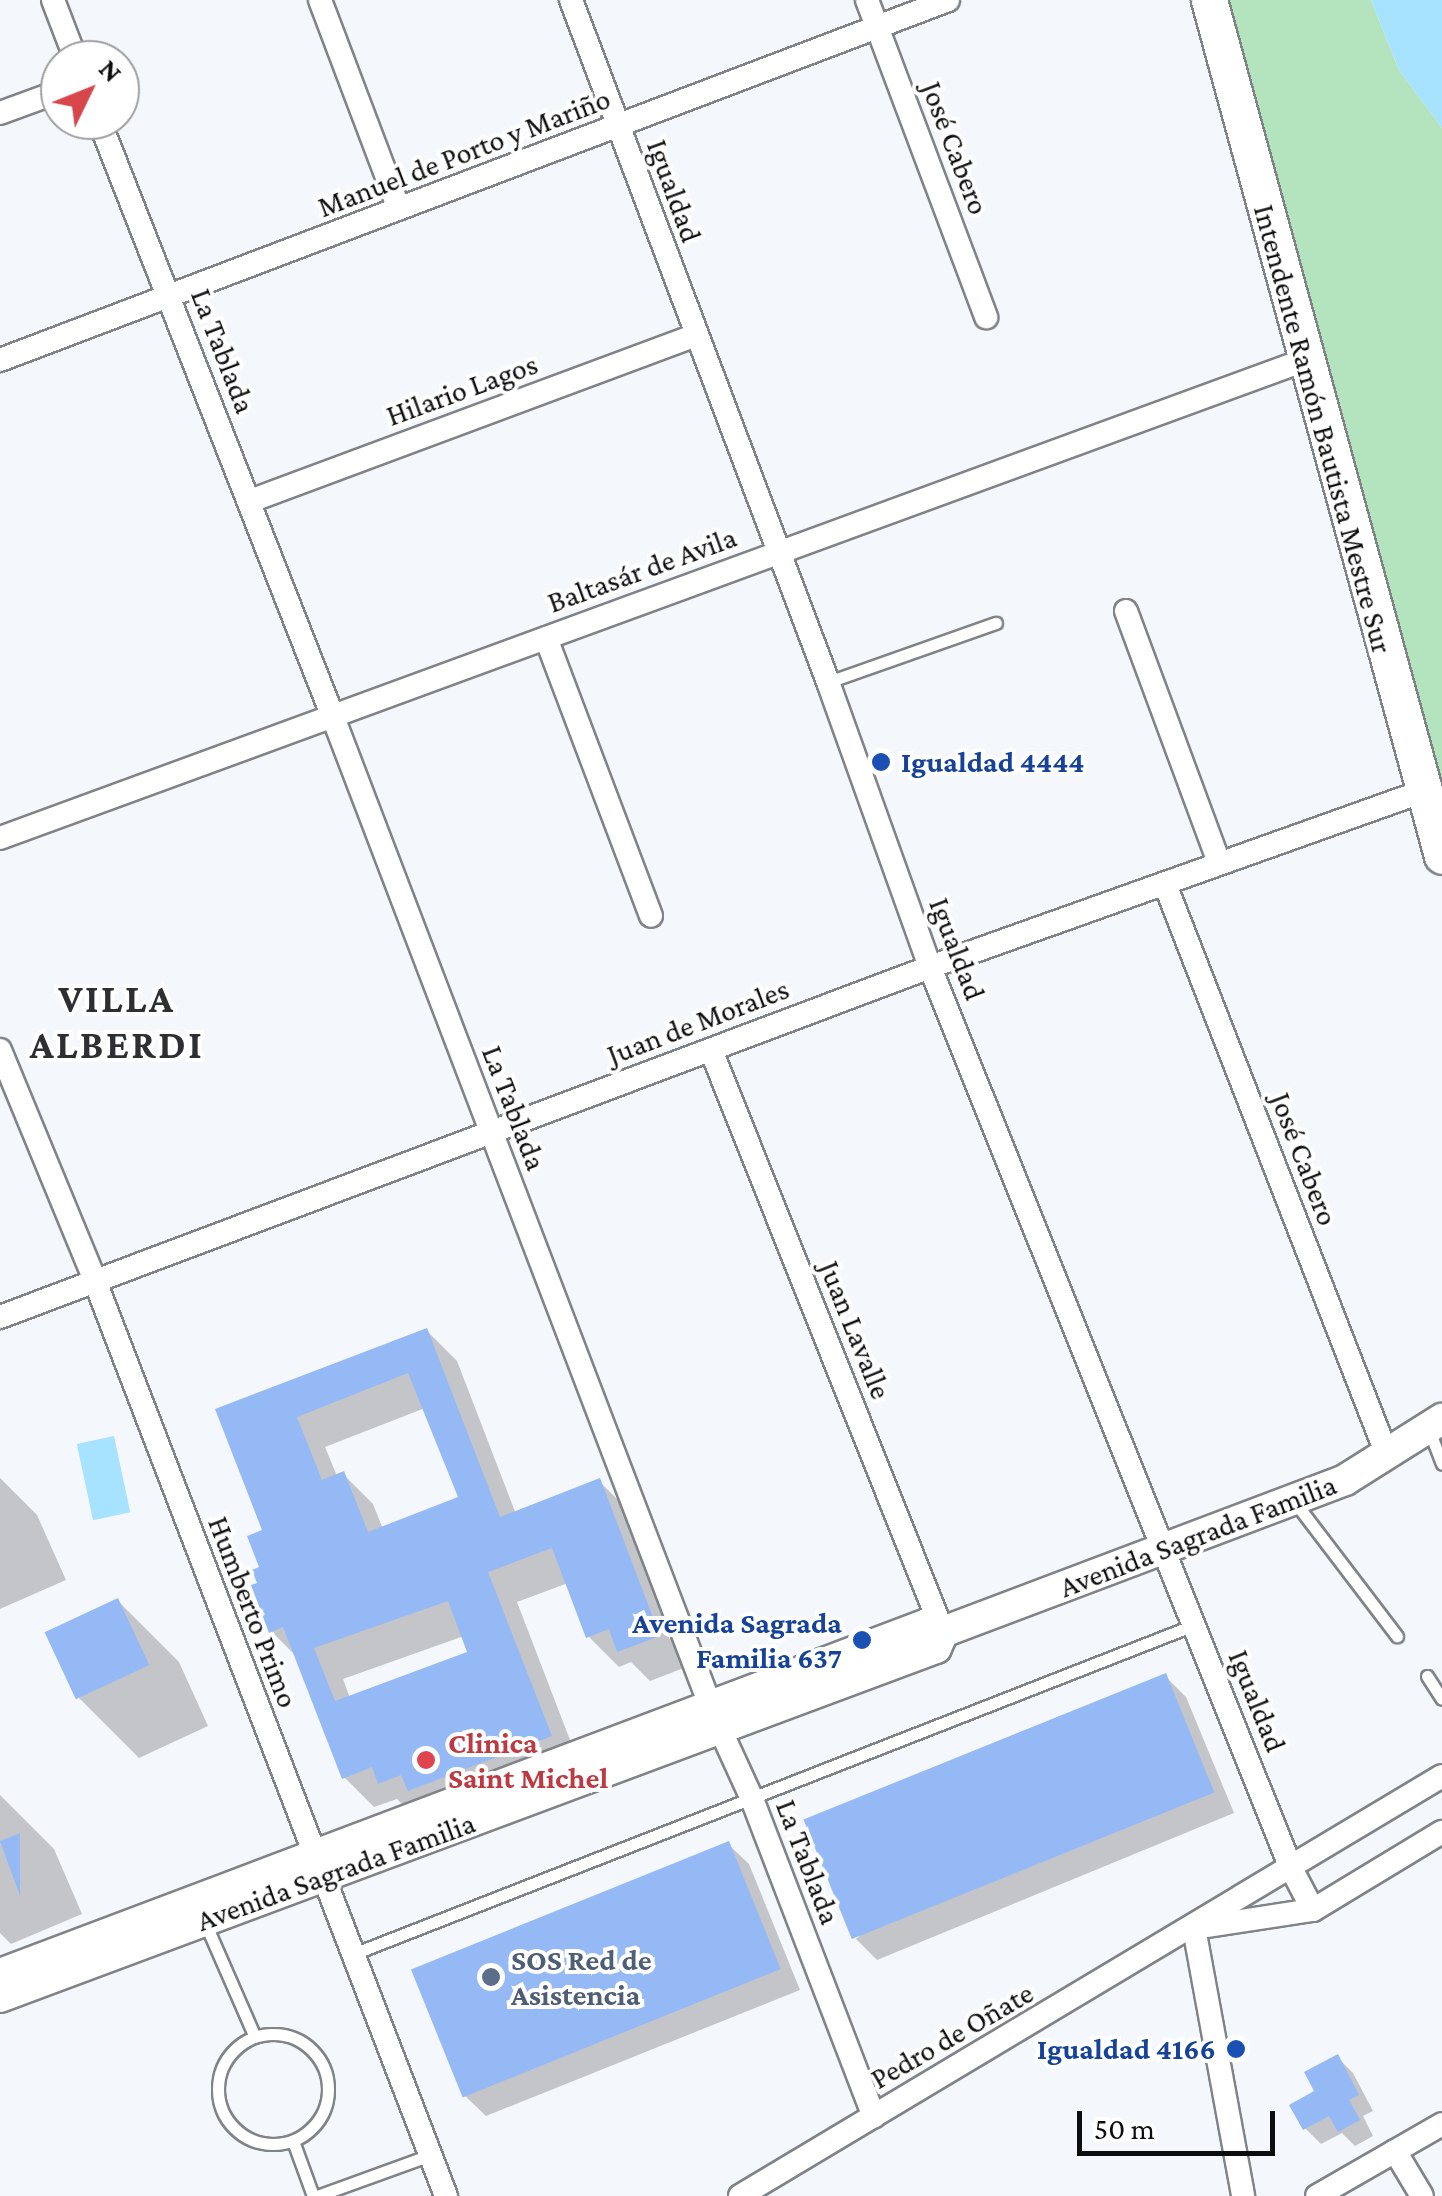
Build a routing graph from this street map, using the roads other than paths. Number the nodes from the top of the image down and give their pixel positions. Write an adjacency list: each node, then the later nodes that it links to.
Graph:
1 (53, 0): 8 (street)
2 (320, 0): 13 (street)
3 (571, 0): 11 (street, Igualdad)
4 (867, 0): 7 (street, José Cabero)
5 (948, 0): 7 (street, Manuel de Porto y Mariño)
6 (1209, 0): 18 (main road, Intendente Ramón Bautista Mestre Sur)
7 (877, 27): 11 (street, Manuel de Porto y Mariño); 15 (street, José Cabero)
8 (68, 40)
9 (40, 98): 10 (street)
10 (0, 114)
11 (618, 126): 13 (street, Manuel de Porto y Mariño); 16 (street, Igualdad)
12 (108, 140): 14 (street, La Tablada)
13 (399, 209): 14 (street, Manuel de Porto y Mariño)
14 (170, 298): 17 (street, Manuel de Porto y Mariño); 19 (street, La Tablada)
15 (986, 318)
16 (696, 335): 19 (street, Hilario Lagos); 20 (street, Igualdad)
17 (0, 360)
18 (1304, 360): 20 (street, Baltasár de Avila); 26 (main road, Intendente Ramón Bautista Mestre Sur)
19 (250, 502): 25 (street, La Tablada)
20 (776, 552): 23 (street, Baltasár de Avila); 24 (street, Igualdad)
21 (1126, 612): 29 (street)
22 (996, 623): 24 (lane)
23 (546, 638): 25 (street, Baltasár de Avila); 31 (street)
24 (828, 682): 32 (street, Igualdad)
25 (334, 717): 27 (street, Baltasár de Avila); 36 (street, La Tablada)
26 (1421, 792): 28 (main road, Intendente Ramón Bautista Mestre Sur); 29 (street, Juan de Morales)
27 (0, 838)
28 (1442, 856)
29 (1219, 863): 30 (street, Juan de Morales)
30 (1165, 884): 32 (street, Juan de Morales); 40 (street, José Cabero)
31 (652, 916)
32 (930, 966): 34 (street, Juan de Morales); 43 (street, Igualdad)
33 (0, 1050): 35 (street, Humberto Primo)
34 (711, 1050): 36 (street, Juan de Morales); 45 (street, Juan Lavalle)
35 (6, 1086): 37 (street, Humberto Primo)
36 (491, 1131): 37 (street, Juan de Morales); 49 (street, La Tablada)
37 (95, 1281): 38 (street, Juan de Morales); 53 (street, Humberto Primo)
38 (0, 1317)
39 (1435, 1424): 40 (main road, Avenida Sagrada Familia); 41 (lane)
40 (1387, 1455): 42 (main road, Avenida Sagrada Familia)
41 (1442, 1464)
42 (1294, 1501): 43 (main road, Avenida Sagrada Familia); 46 (lane)
43 (1165, 1550): 44 (street, Igualdad); 45 (main road, Avenida Sagrada Familia)
44 (1194, 1624): 51 (lane); 54 (street, Igualdad)
45 (943, 1632): 49 (main road, Avenida Sagrada Familia)
46 (1397, 1636)
47 (1427, 1676): 48 (lane)
48 (1442, 1700)
49 (716, 1718): 51 (street, La Tablada); 53 (main road, Avenida Sagrada Familia)
50 (1442, 1776): 54 (street, Pedro de Oñate)
51 (752, 1799): 58 (lane); 62 (street, La Tablada)
52 (1442, 1832): 55 (street, Pedro de Oñate)
53 (318, 1866): 56 (main road, Avenida Sagrada Familia); 58 (street, Humberto Primo); 59 (main road, Avenida Sagrada Familia)
54 (1291, 1868): 55 (street, Igualdad); 57 (street, Pedro de Oñate)
55 (1313, 1910): 57 (street, Pedro de Oñate)
56 (204, 1921): 60 (main road, Avenida Sagrada Familia); 61 (lane)
57 (1194, 1928): 62 (street, Pedro de Oñate); 70 (street)
58 (353, 1954): 66 (street, Humberto Primo)
59 (0, 1974)
60 (0, 1997)
61 (255, 2037): 64 (lane); 64 (lane)
62 (874, 2116): 69 (street, Pedro de Oñate)
63 (1442, 2124): 65 (street)
64 (293, 2141): 67 (lane)
65 (1395, 2151): 71 (street); 72 (street)
66 (430, 2155): 67 (lane); 68 (street, Humberto Primo)
67 (315, 2196)
68 (446, 2196)
69 (740, 2196)
70 (1243, 2196)
71 (1317, 2196)
72 (1422, 2196)

